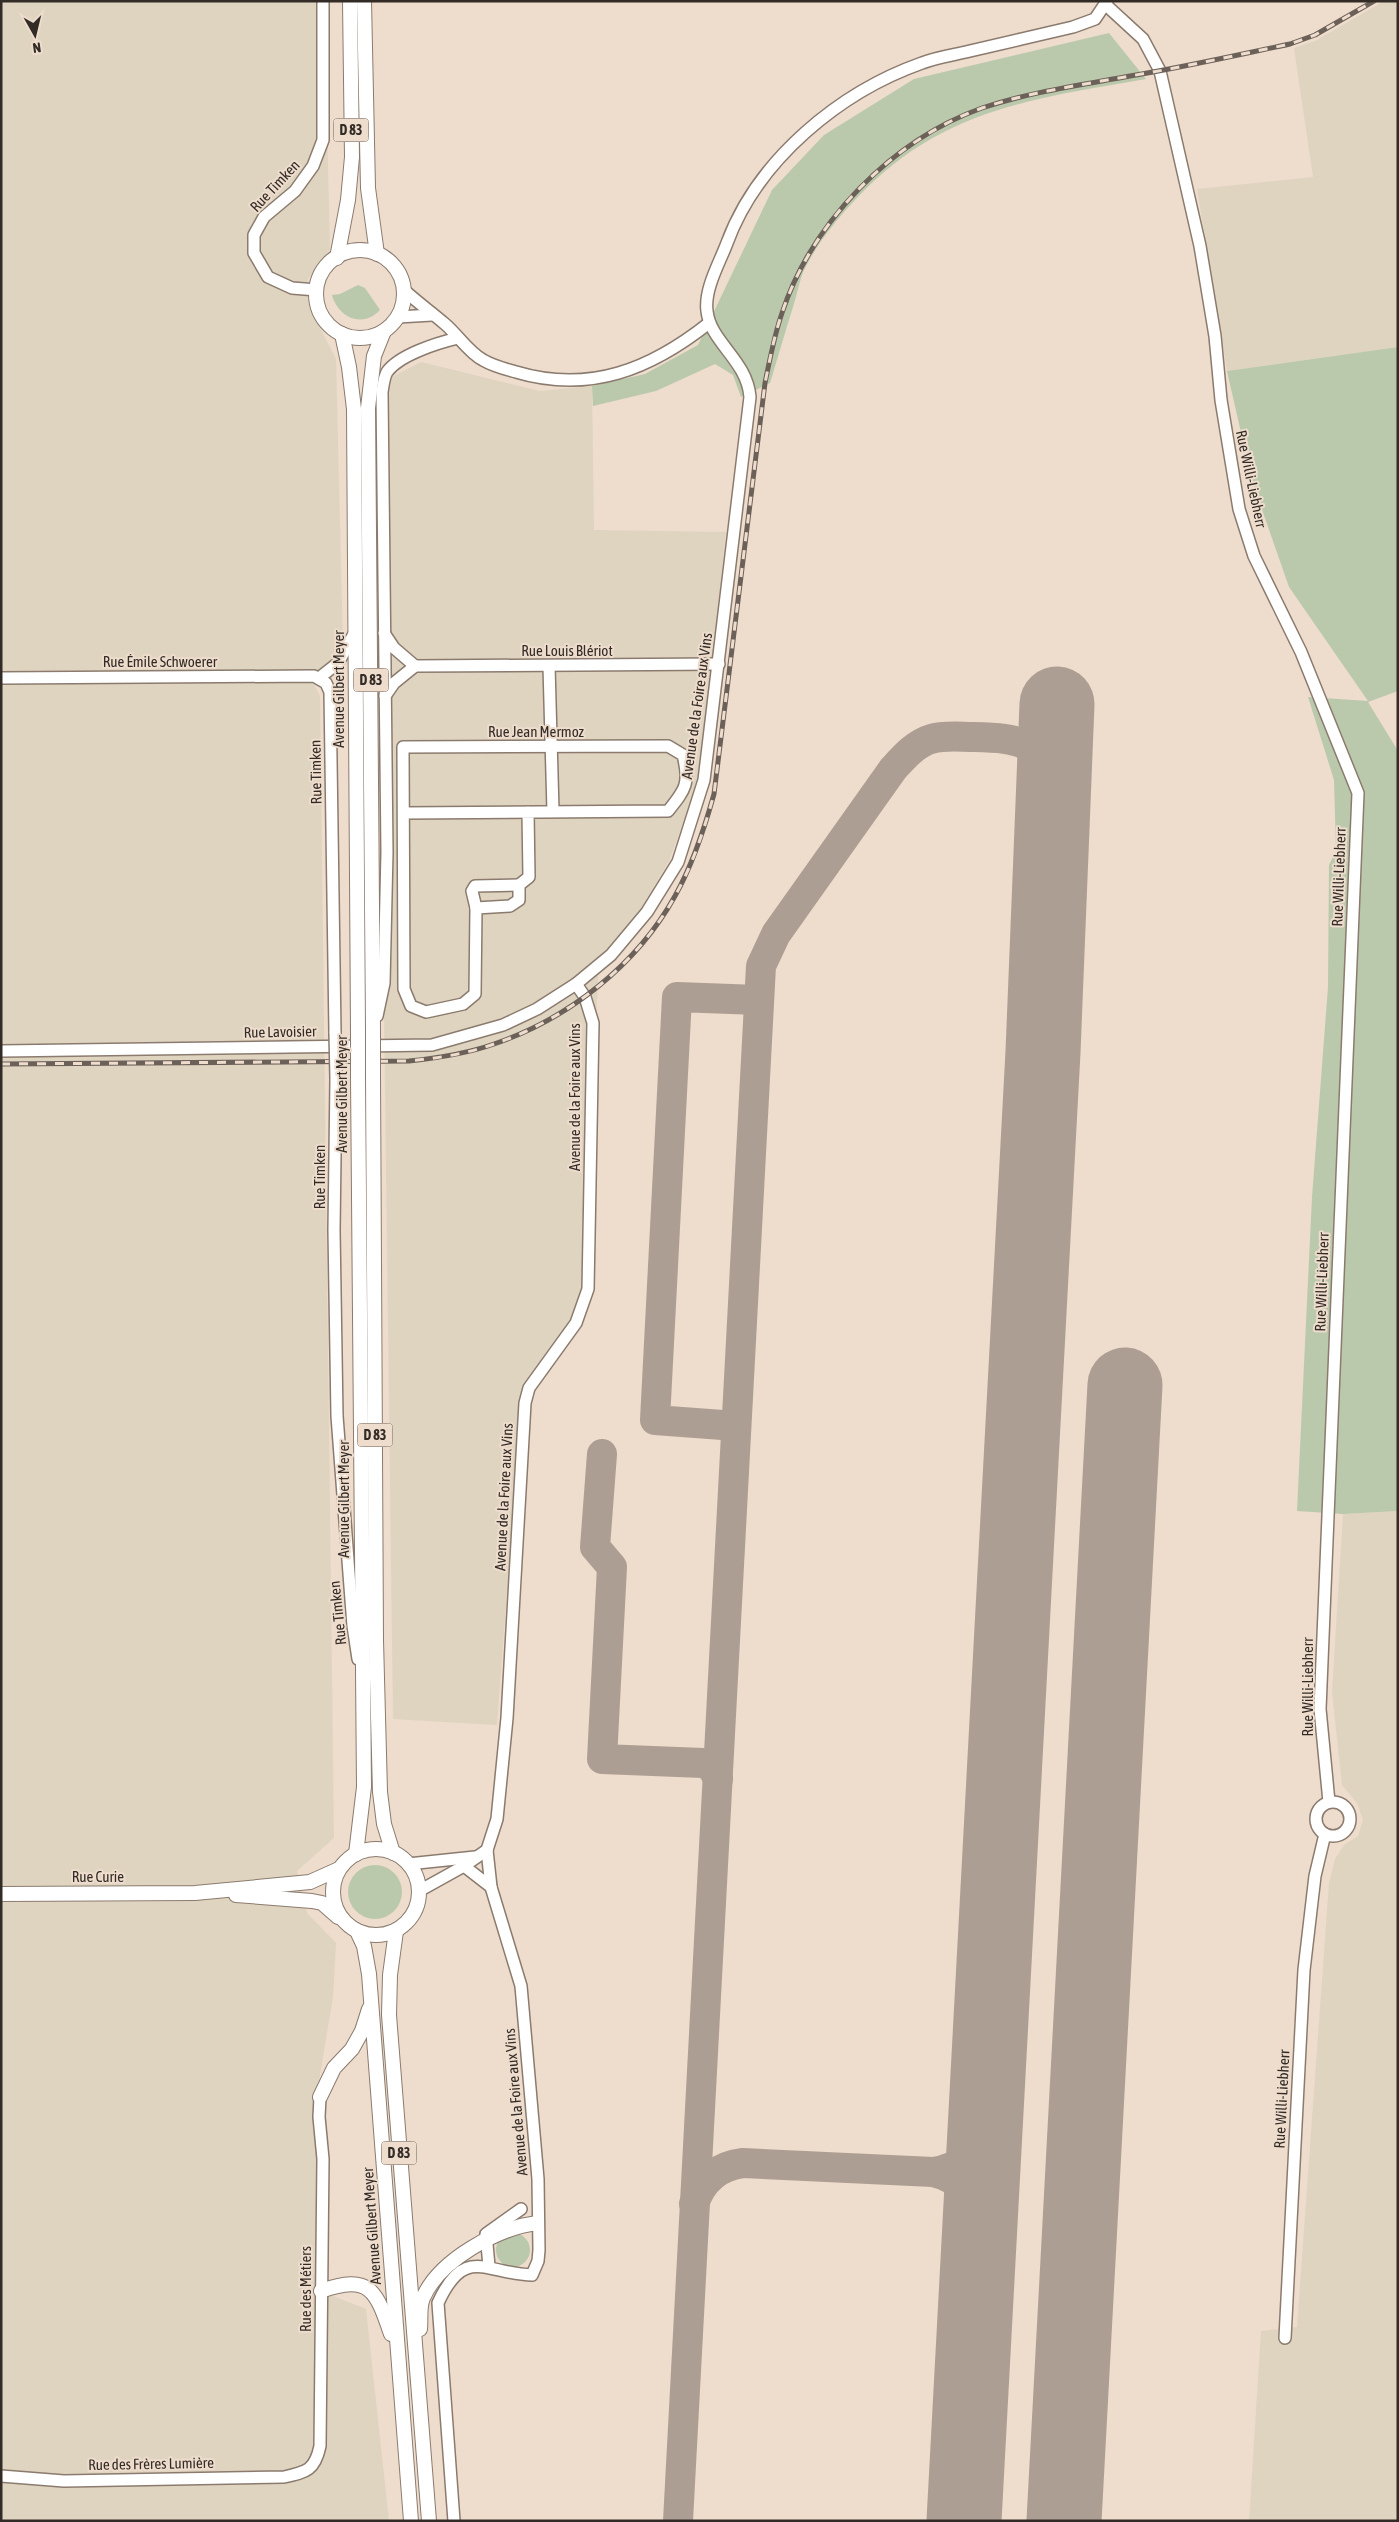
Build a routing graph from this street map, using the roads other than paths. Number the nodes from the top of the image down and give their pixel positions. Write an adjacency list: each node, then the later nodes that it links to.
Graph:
1 (323, 1): 7 (street, Rue Timken)
2 (350, 1): 6 (main road, D 83)
3 (364, 1): 5 (main road, D 83)
4 (1107, 3): 11 (street); 35 (street, Rue Willi-Liebherr)
5 (377, 254): 6 (main road); 8 (main road)
6 (337, 258): 7 (main road)
7 (317, 290): 13 (main road)
8 (404, 290): 9 (street); 10 (main road)
9 (432, 315): 10 (street); 14 (street)
10 (398, 317): 12 (main road, Avenue Gilbert Meyer)
11 (709, 323): 14 (street); 17 (street, Avenue de la Foire aux Vins)
12 (384, 331): 13 (main road); 32 (main road, Avenue Gilbert Meyer / D 83)
13 (342, 334): 15 (main road, Avenue Gilbert Meyer / D 83)
14 (458, 338): 16 (street, Avenue Gilbert Meyer)
15 (355, 632): 21 (street); 34 (main road, Avenue Gilbert Meyer / D 83, bridge)
16 (384, 632): 18 (street); 22 (street, Avenue Gilbert Meyer)
17 (719, 664): 19 (street, Rue Louis Blériot); 31 (street, Avenue de la Foire aux Vins)
18 (415, 666): 19 (street, Rue Louis Blériot); 22 (street)
19 (549, 666): 23 (street)
20 (1, 678): 21 (street, Rue Émile Schwoerer)
21 (319, 678): 34 (street, Rue Timken, bridge)
22 (384, 696): 24 (street, Avenue Gilbert Meyer)
23 (551, 747): 25 (street); 25 (street, Rue Jean Mermoz); 27 (street, Rue Jean Mermoz)
24 (386, 787): 27 (street); 28 (street, Avenue Gilbert Meyer)
25 (553, 811): 26 (street)
26 (528, 812): 27 (street); 29 (street)
27 (404, 813): 28 (street); 30 (street)
28 (387, 852): 32 (street, Avenue Gilbert Meyer)
29 (519, 885): 30 (street); 30 (street)
30 (476, 908)
31 (576, 984): 33 (street, Rue Lavoisier); 38 (street, Avenue de la Foire aux Vins)
32 (373, 1032): 37 (main road, Avenue Gilbert Meyer / D 83, bridge)
33 (1, 1051)
34 (362, 1679): 39 (main road, Avenue Gilbert Meyer / D 83)
35 (1329, 1802): 36 (street); 36 (street)
36 (1325, 1834): 57 (street, Rue Willi-Liebherr)
37 (393, 1853): 39 (main road); 40 (main road)
38 (482, 1853): 40 (street); 41 (street); 43 (street, Avenue de la Foire aux Vins)
39 (356, 1854): 42 (main road)
40 (408, 1864): 44 (main road)
41 (464, 1866): 43 (street); 44 (street)
42 (339, 1869): 45 (main road, Rue Curie); 47 (main road)
43 (491, 1887): 53 (street, Avenue de la Foire aux Vins)
44 (419, 1891): 49 (main road)
45 (195, 1893): 46 (main road, Rue Curie); 47 (main road, Rue Curie)
46 (1, 1894)
47 (344, 1922): 48 (main road)
48 (356, 1931): 49 (main road); 50 (main road, Avenue Gilbert Meyer / D 83)
49 (396, 1931): 59 (main road, D 83)
50 (371, 2001): 51 (main road); 58 (main road, Avenue Gilbert Meyer / D 83)
51 (320, 2097): 56 (street, Rue des Métiers)
52 (521, 2209): 54 (street)
53 (538, 2226): 54 (main road); 55 (street, Avenue de la Foire aux Vins)
54 (487, 2240): 55 (street); 59 (main road)
55 (489, 2266): 64 (street, Avenue de la Foire aux Vins)
56 (321, 2291): 58 (main road); 60 (street, Rue des Métiers)
57 (1285, 2338)
58 (398, 2355): 62 (main road, Avenue Gilbert Meyer / D 83)
59 (416, 2374): 63 (main road, D 83)
60 (301, 2473): 61 (street, Rue des Frères Lumière)
61 (1, 2476)
62 (412, 2521)
63 (428, 2521)
64 (454, 2521)

